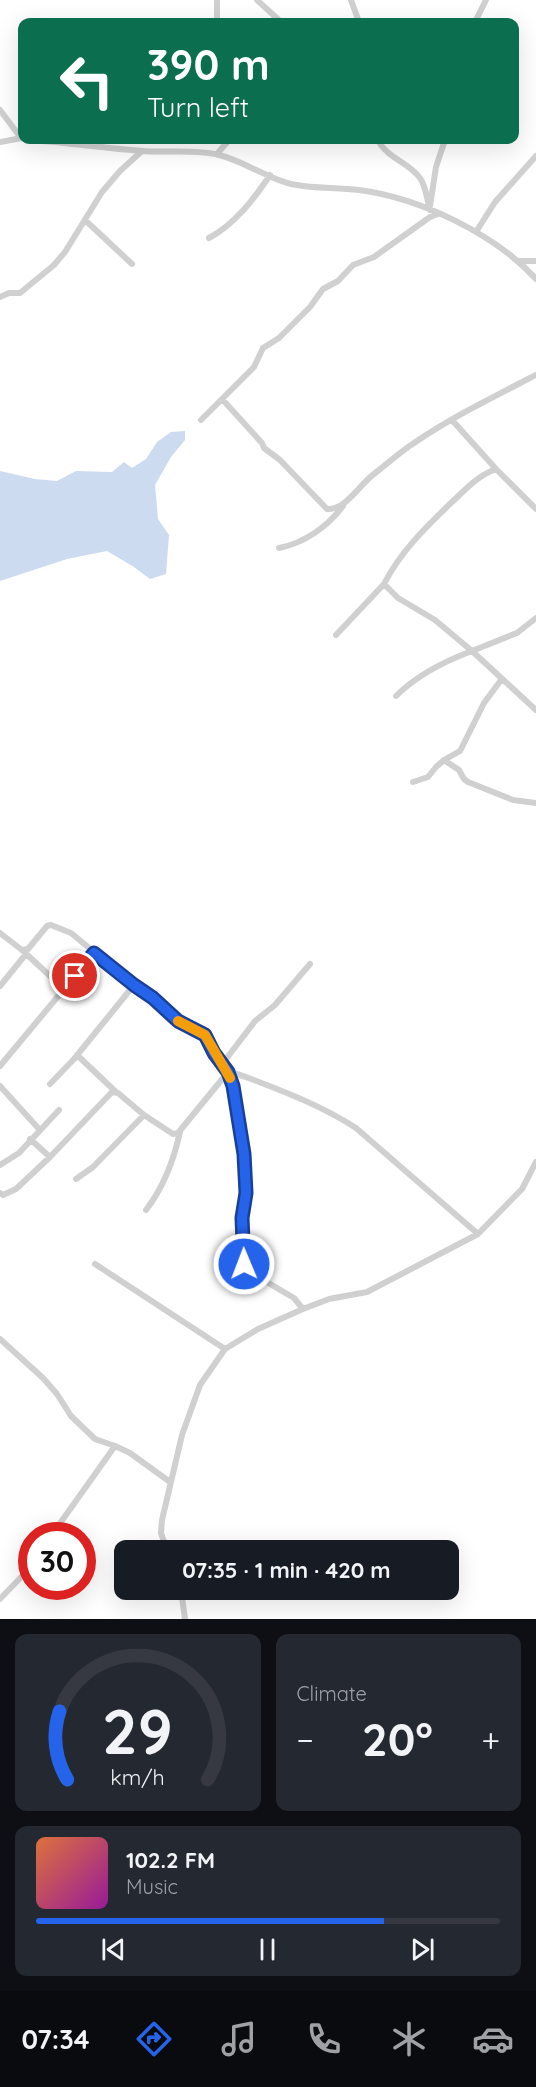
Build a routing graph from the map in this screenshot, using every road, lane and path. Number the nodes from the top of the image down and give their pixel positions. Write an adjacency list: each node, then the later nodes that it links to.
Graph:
1 (217, 0): 5 (street)
2 (257, 0): 6 (street)
3 (351, 0): 7 (street)
4 (486, 0): 8 (street)
5 (217, 18)
6 (276, 18)
7 (358, 18)
8 (477, 18)
9 (0, 110): 10 (street)
10 (18, 133)
11 (18, 139): 12 (street)
12 (0, 142)
13 (72, 144): 17 (street)
14 (226, 144): 18 (street)
15 (380, 144): 21 (street)
16 (444, 144): 21 (street)
17 (142, 151): 18 (street); 23 (street)
18 (217, 154): 20 (street)
19 (536, 156): 24 (street)
20 (270, 175): 21 (street); 25 (street)
21 (430, 210): 22 (street)
22 (438, 214): 24 (street); 32 (street)
23 (85, 220): 28 (street); 30 (street)
24 (476, 232): 26 (street)
25 (210, 238)
26 (519, 261): 27 (street); 29 (street)
27 (536, 261)
28 (132, 264)
29 (536, 279)
30 (0, 297)
31 (536, 375): 34 (street)
32 (222, 399): 33 (street); 36 (street)
33 (201, 420)
34 (452, 420): 35 (street); 36 (street)
35 (496, 469): 37 (street); 39 (street)
36 (344, 505): 38 (street)
37 (536, 509)
38 (279, 548)
39 (384, 584): 41 (street); 42 (street)
40 (536, 618): 42 (street)
41 (336, 635)
42 (472, 651): 43 (street); 44 (street)
43 (501, 680): 45 (street); 46 (street)
44 (396, 696)
45 (536, 710)
46 (444, 760): 47 (street); 48 (street)
47 (413, 782)
48 (536, 803)
49 (0, 933): 50 (street)
50 (24, 952): 51 (street); 54 (street); 55 (street)
51 (94, 953): 53 (street); 55 (street)
52 (310, 964): 57 (street)
53 (134, 985): 56 (street); 57 (street)
54 (0, 986)
55 (64, 989): 58 (street)
56 (77, 1055): 60 (street); 62 (street)
57 (222, 1063): 59 (street)
58 (0, 1066)
59 (228, 1072): 66 (street); 74 (street); 76 (street)
60 (50, 1084)
61 (0, 1086): 65 (street)
62 (118, 1093): 64 (street); 68 (street)
63 (59, 1110): 65 (street)
64 (144, 1115): 66 (street); 71 (street)
65 (39, 1130): 67 (street)
66 (181, 1131): 73 (street)
67 (30, 1139): 68 (street); 70 (street)
68 (50, 1157): 72 (street)
69 (536, 1162): 74 (street)
70 (0, 1165)
71 (76, 1179)
72 (0, 1193)
73 (146, 1210)
74 (478, 1234): 76 (street)
75 (95, 1264): 78 (street)
76 (303, 1309): 78 (street)
77 (0, 1339): 79 (street)
78 (225, 1349): 80 (street)
79 (115, 1446): 80 (street); 81 (street)
80 (170, 1482): 82 (street)
81 (61, 1522)
82 (163, 1540)
83 (18, 1580): 84 (street)
84 (0, 1599)
85 (182, 1600): 86 (street)
86 (185, 1619)

